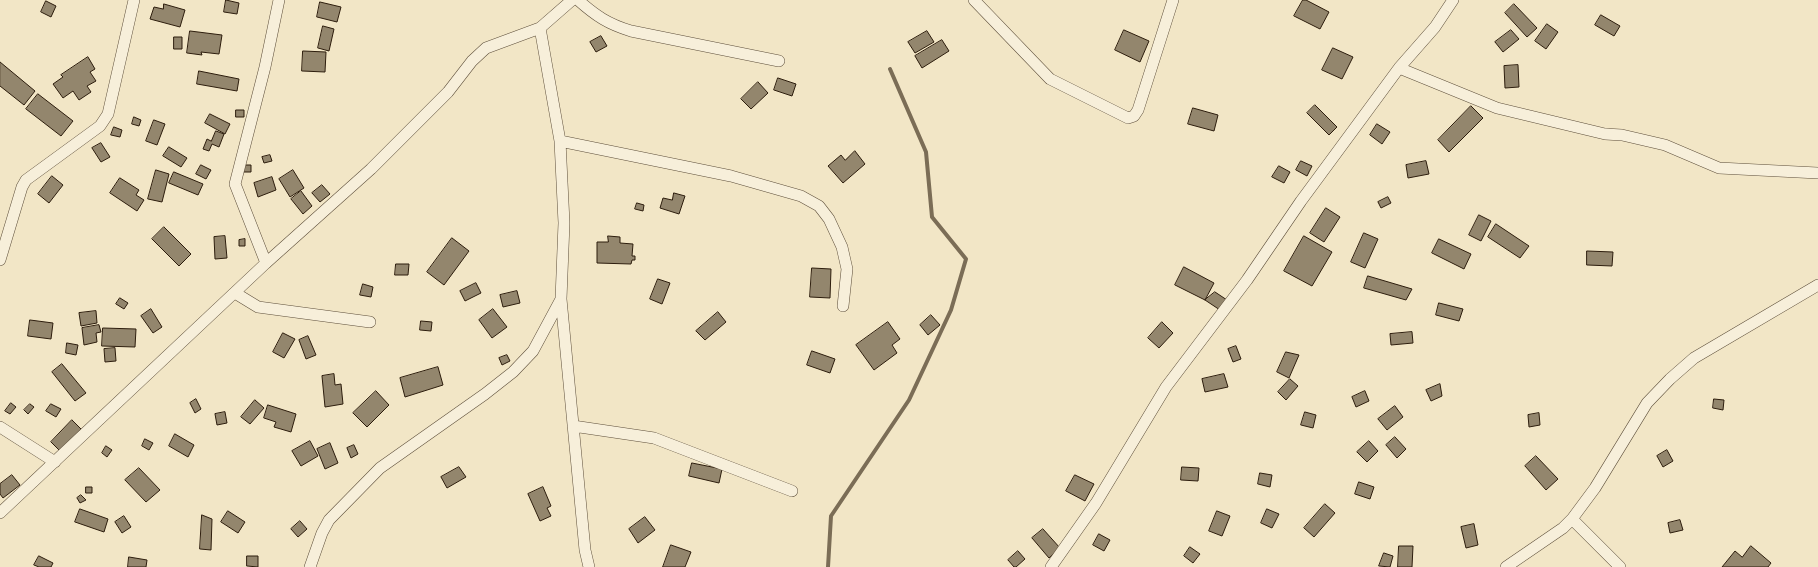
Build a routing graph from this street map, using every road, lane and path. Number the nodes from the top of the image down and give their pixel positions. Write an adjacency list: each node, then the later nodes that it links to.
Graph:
1 (134, 0): 13 (street)
2 (279, 0): 14 (street)
3 (572, 0): 8 (street)
4 (578, 0): 9 (street)
5 (974, 0): 6 (street)
6 (1173, 0)
7 (1453, 0): 10 (street)
8 (540, 28): 11 (street); 14 (street)
9 (779, 61)
10 (1399, 68): 12 (street); 28 (street)
11 (560, 141): 17 (street); 18 (street)
12 (1818, 173)
13 (0, 260)
14 (266, 263): 16 (street)
15 (1817, 285): 25 (street)
16 (235, 293): 19 (street); 22 (street)
17 (560, 299): 20 (street); 26 (street)
18 (843, 306)
19 (370, 322)
20 (573, 426): 23 (street); 27 (street)
21 (0, 427): 22 (street)
22 (55, 462): 24 (street)
23 (792, 491)
24 (0, 513)
25 (1572, 519): 29 (street); 30 (street)
26 (310, 567)
27 (588, 567)
28 (1051, 567)
29 (1506, 567)
30 (1620, 567)

